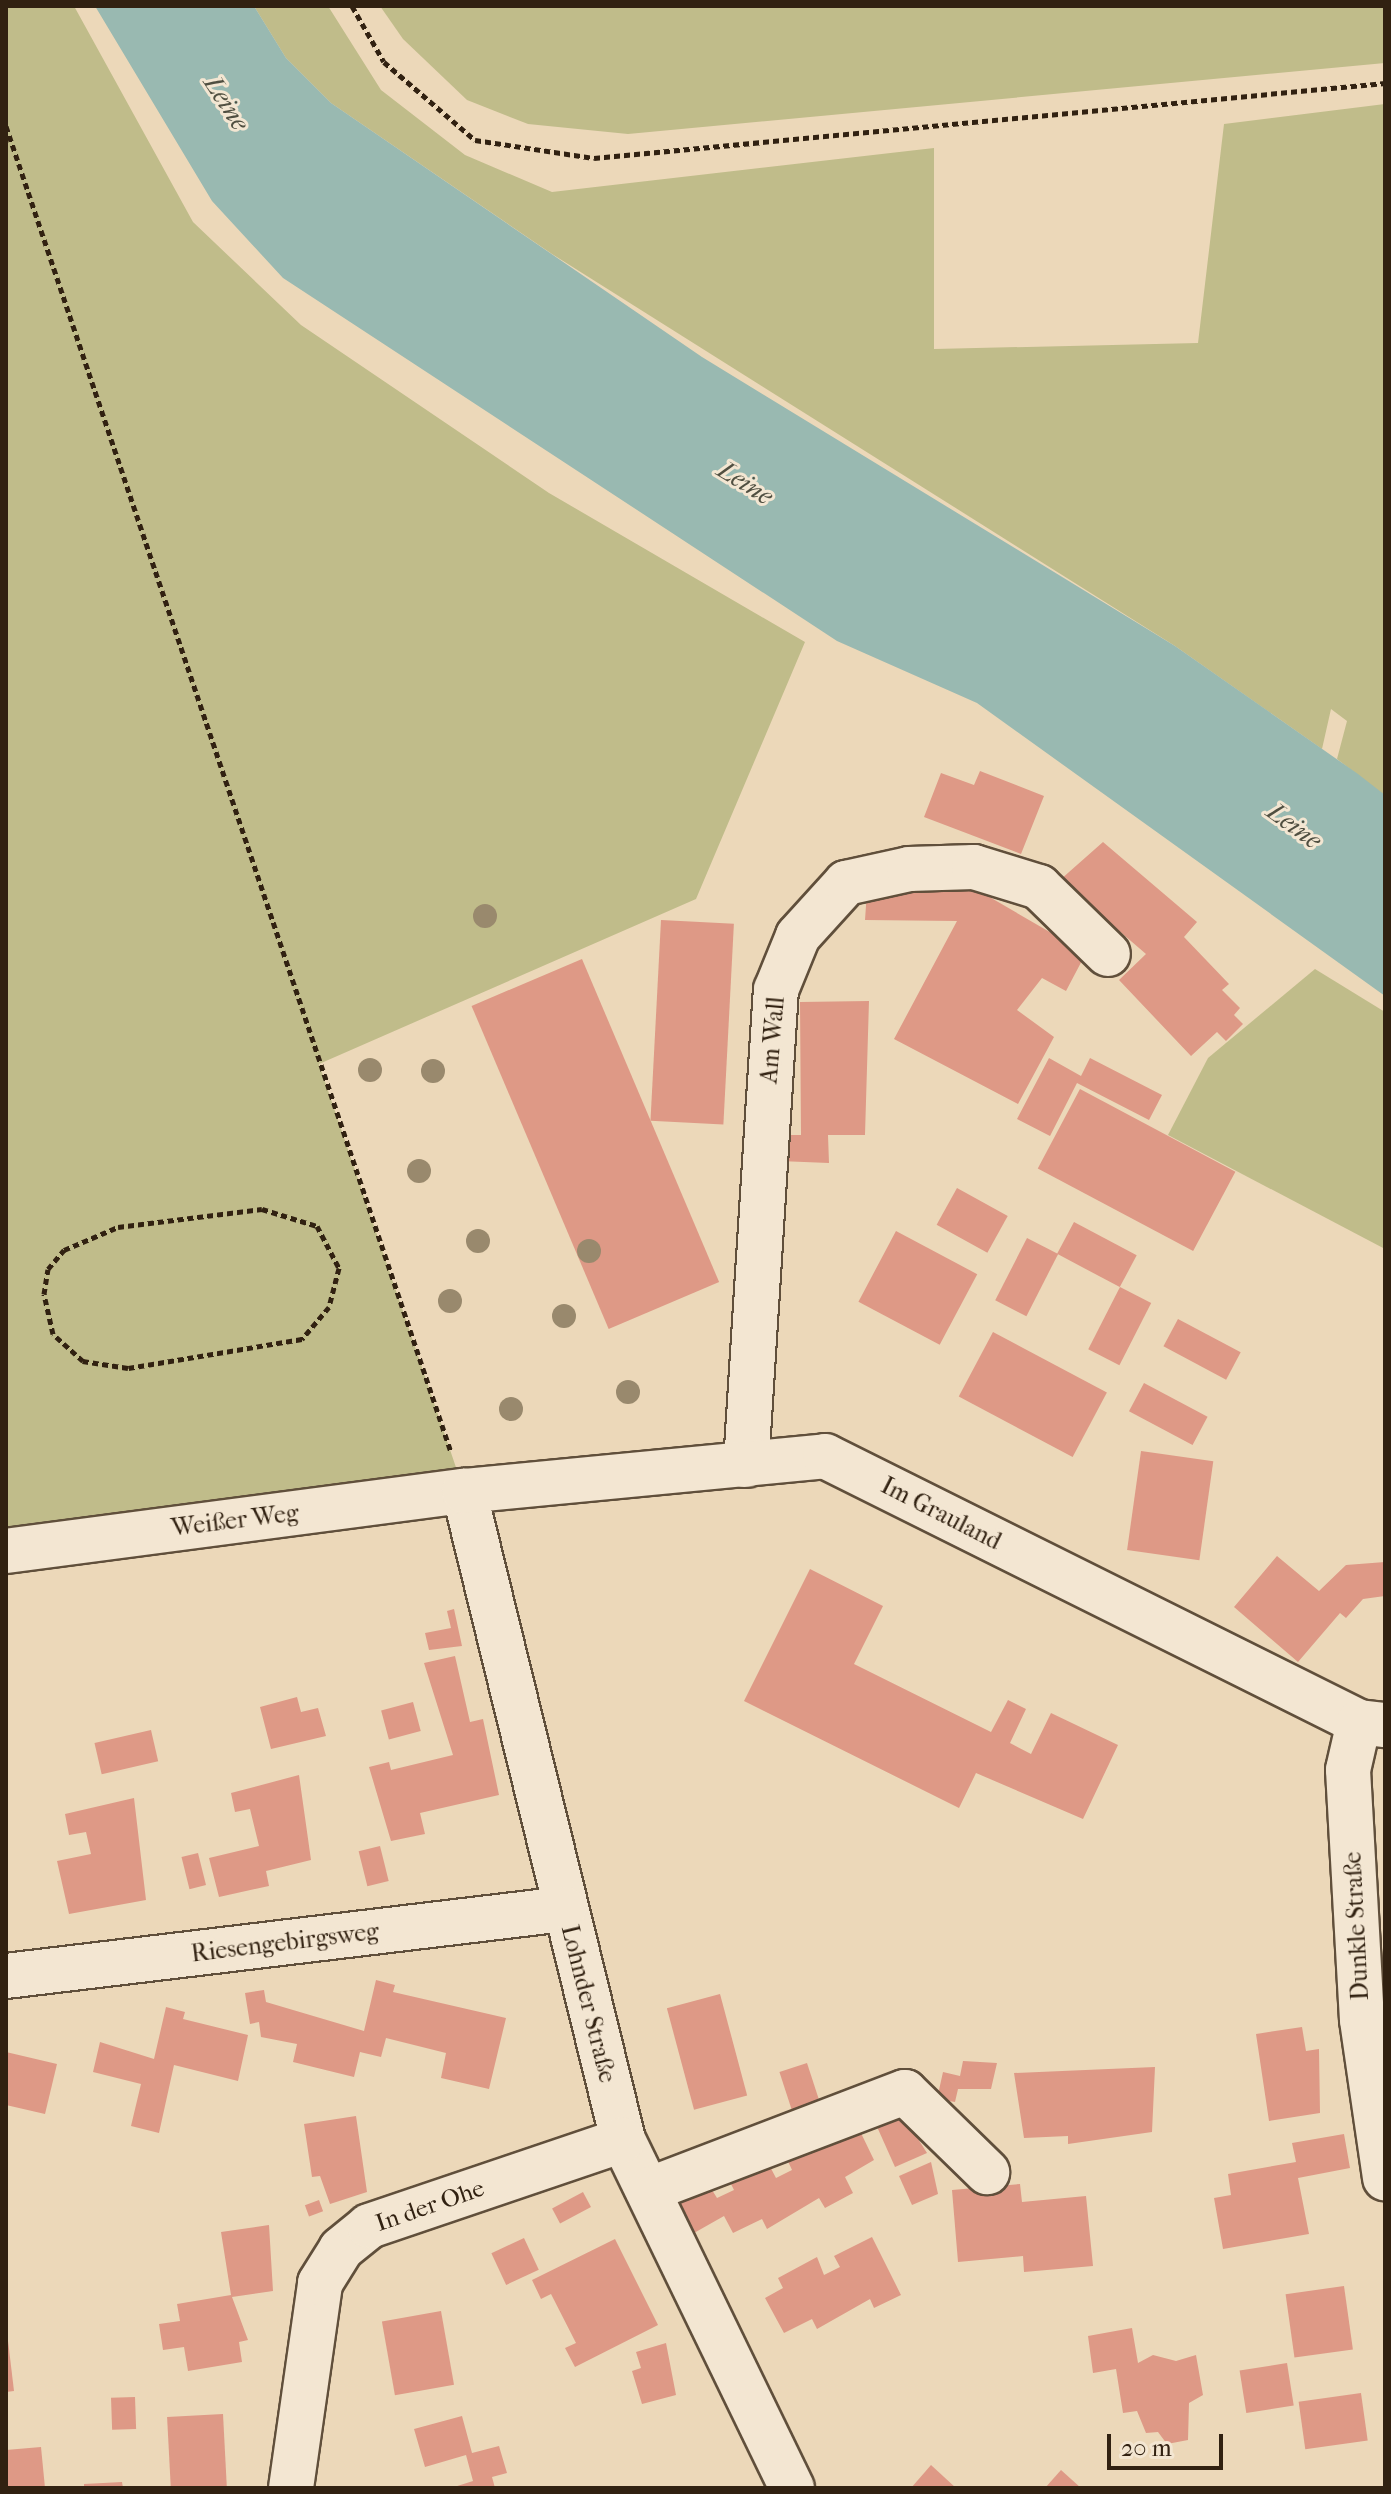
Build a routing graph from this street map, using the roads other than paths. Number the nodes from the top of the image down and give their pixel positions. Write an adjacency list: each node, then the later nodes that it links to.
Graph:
1 (1108, 954): 2 (street, Am Wall)
2 (746, 1465): 3 (street, Im Grauland); 5 (street, Im Grauland)
3 (464, 1491): 4 (street, Weißer Weg); 6 (street, Lohnder Straße)
4 (6, 1551)
5 (1372, 1724): 10 (street, Dunkle Straße)
6 (564, 1909): 7 (street, Riesengebirgsweg); 8 (street, Lohnder Straße)
7 (6, 1976)
8 (623, 2140): 11 (street, Lohnder Straße); 12 (street, In der Ohe)
9 (987, 2172): 11 (street)
10 (1385, 2178)
11 (648, 2190): 13 (street, Lohnder Straße)
12 (291, 2488)
13 (792, 2488)

